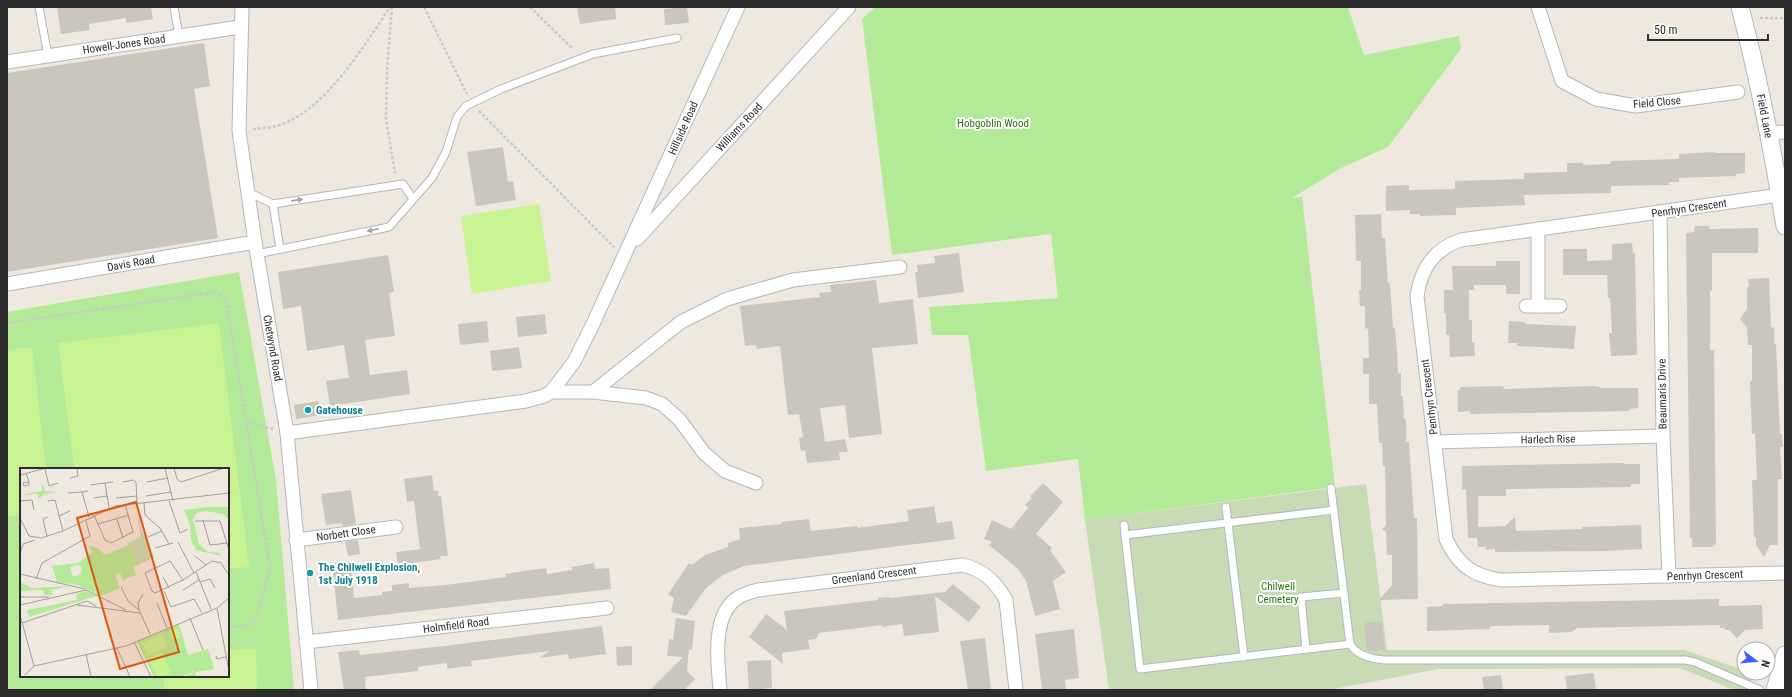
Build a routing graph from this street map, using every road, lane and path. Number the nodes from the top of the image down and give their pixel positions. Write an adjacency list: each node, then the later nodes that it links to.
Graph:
1 (40, 7): 16 (lane)
2 (174, 7): 14 (lane)
3 (242, 7): 13 (street, Chetwynd Road)
4 (391, 7): 21 (path); 23 (path)
5 (424, 7): 20 (path)
6 (530, 7): 17 (path)
7 (738, 7): 33 (street, Hillside Road)
8 (849, 7): 33 (street, Williams Road)
9 (1538, 7): 19 (street, Field Close)
10 (1740, 7): 22 (street, Field Lane)
11 (1758, 18): 12 (path)
12 (1785, 18)
13 (240, 27): 14 (street, Howell-Jones Road); 21 (street, Chetwynd Road)
14 (179, 36): 16 (street, Howell-Jones Road)
15 (677, 38): 17 (lane)
16 (48, 56): 18 (street, Howell-Jones Road)
17 (582, 58): 20 (lane)
18 (7, 62)
19 (1738, 92)
20 (472, 103): 26 (lane); 33 (path)
21 (239, 131): 24 (street, Chetwynd Road)
22 (1777, 133): 25 (street, Field Lane)
23 (397, 185): 26 (lane); 27 (lane, one-way to 23)
24 (247, 192): 27 (lane); 31 (street, Chetwynd Road)
25 (1780, 195): 28 (street, Penrhyn Crescent); 29 (street, Field Lane)
26 (413, 199): 32 (lane, one-way to 32)
27 (274, 204): 32 (lane)
28 (1660, 212): 30 (street, Penrhyn Crescent); 42 (street, Beaumaris Drive)
29 (1785, 226)
30 (1538, 229): 36 (street); 43 (street, Penrhyn Crescent)
31 (256, 248): 32 (lane); 35 (street, Davis Road); 41 (street, Chetwynd Road)
32 (280, 249)
33 (626, 253): 38 (street, Hillside Road)
34 (900, 267): 39 (street)
35 (7, 284)
36 (1560, 306)
37 (7, 323): 40 (path)
38 (551, 392): 39 (street); 41 (street)
39 (593, 392): 44 (street)
40 (246, 422): 41 (path); 57 (path)
41 (287, 433): 52 (street, Chetwynd Road)
42 (1663, 436): 43 (street, Harlech Rise); 54 (street, Beaumaris Drive)
43 (1434, 442): 54 (street, Penrhyn Crescent)
44 (756, 484)
45 (1331, 488): 47 (lane)
46 (1226, 507): 48 (lane)
47 (1334, 510): 48 (lane); 55 (lane)
48 (1228, 523): 51 (lane); 62 (lane)
49 (1124, 525): 51 (lane)
50 (396, 527): 52 (street, Norbett Close)
51 (1125, 535): 62 (lane)
52 (296, 540): 58 (street, Chetwynd Road)
53 (1785, 573): 54 (street, Penrhyn Crescent)
54 (1669, 576)
55 (1344, 593): 59 (lane); 60 (lane)
56 (607, 608): 58 (street, Holmfield Road)
57 (229, 627)
58 (306, 642): 63 (street, Chetwynd Road)
59 (1350, 644): 60 (lane); 66 (lane)
60 (1306, 649): 62 (lane)
61 (1785, 656): 67 (street)
62 (1244, 657)
63 (311, 690)
64 (720, 690): 65 (street, Greenland Crescent)
65 (1016, 690)
66 (1760, 690)
67 (1775, 690)

